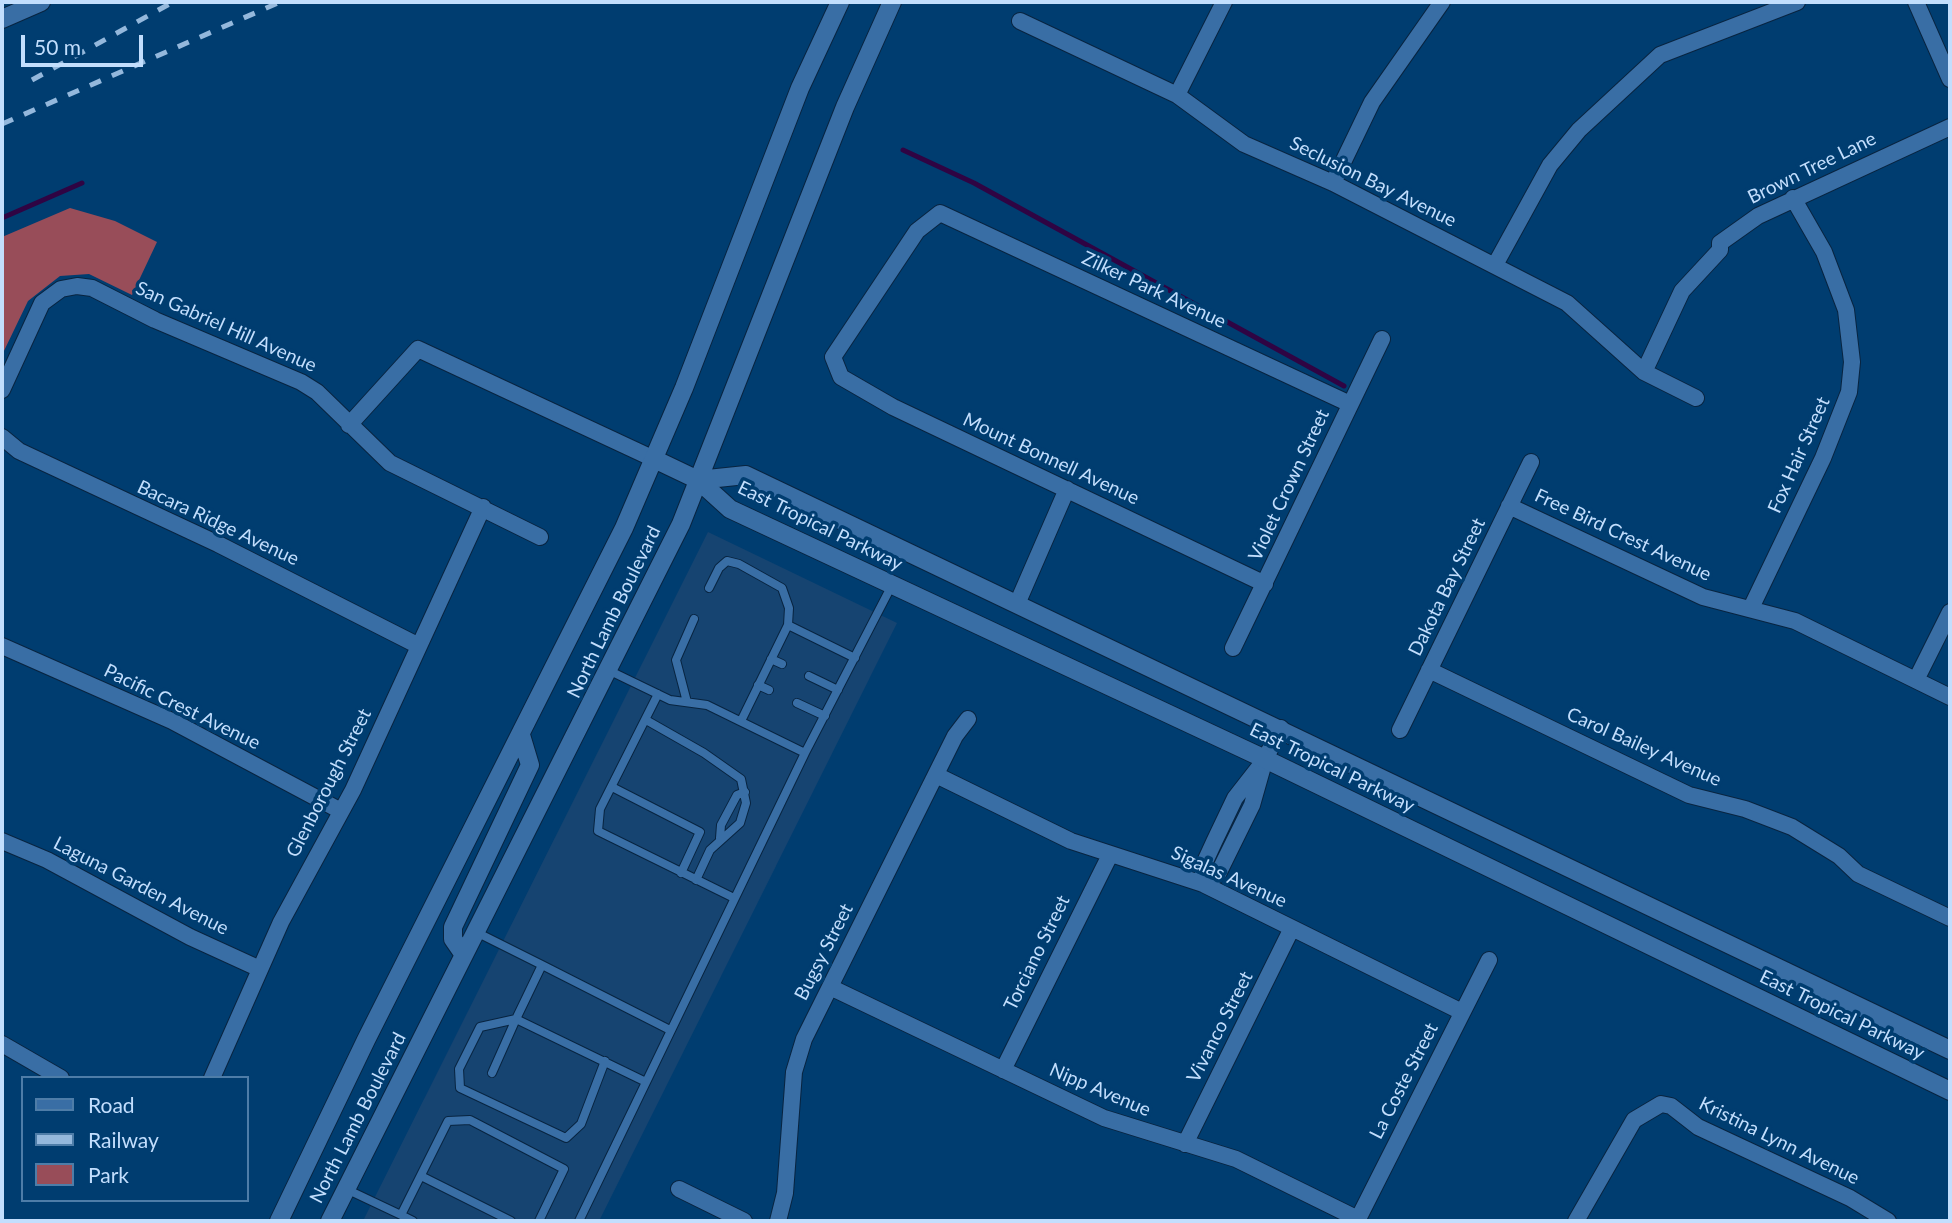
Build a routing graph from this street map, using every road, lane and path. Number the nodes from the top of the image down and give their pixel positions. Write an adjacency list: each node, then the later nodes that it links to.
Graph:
1 (41, 2): 8 (main road)
2 (840, 2): 24 (main road, North Lamb Boulevard)
3 (892, 2): 26 (main road, North Lamb Boulevard)
4 (1224, 2): 11 (street)
5 (1442, 2): 13 (street)
6 (1797, 2): 16 (street)
7 (1916, 2): 10 (street)
8 (2, 19)
9 (1020, 22): 11 (street, Seclusion Bay Avenue)
10 (1950, 79)
11 (1177, 95): 13 (street, Seclusion Bay Avenue)
12 (1950, 127): 14 (street, Brown Tree Lane)
13 (1333, 183): 16 (street, Seclusion Bay Avenue)
14 (1793, 198): 18 (street, Brown Tree Lane); 35 (street, Fox Hair Street)
15 (940, 213): 21 (street, Zilker Park Avenue); 27 (street, Mount Bonnell Avenue)
16 (1495, 265): 18 (street, Seclusion Bay Avenue)
17 (1382, 339): 21 (street, Violet Crown Street)
18 (1644, 372): 20 (street, Seclusion Bay Avenue)
19 (2, 390): 22 (street, San Gabriel Hill Avenue)
20 (1696, 398)
21 (1350, 404): 31 (street, Violet Crown Street)
22 (349, 425): 24 (street, East Tropical Parkway); 29 (street, San Gabriel Hill Avenue)
23 (2, 437): 40 (street, Bacara Ridge Avenue)
24 (654, 459): 26 (main road, East Tropical Parkway); 62 (main road, North Lamb Boulevard)
25 (1531, 462): 28 (street, Dakota Bay Street)
26 (698, 481): 32 (main road, East Tropical Parkway); 34 (main road, East Tropical Parkway); 45 (main road, North Lamb Boulevard)
27 (1067, 489): 31 (street, Mount Bonnell Avenue); 34 (street)
28 (1509, 506): 35 (street, Free Bird Crest Avenue); 46 (street, Dakota Bay Street)
29 (483, 508): 30 (street, San Gabriel Hill Avenue); 40 (street, Glenborough Street)
30 (540, 537)
31 (1265, 584): 41 (street, Violet Crown Street)
32 (892, 585): 42 (lane); 64 (main road, East Tropical Parkway)
33 (709, 588): 38 (lane)
34 (1017, 604): 60 (main road, East Tropical Parkway)
35 (1751, 608): 48 (street, Free Bird Crest Avenue)
36 (1950, 612): 48 (street)
37 (694, 619): 54 (lane)
38 (788, 625): 42 (lane); 43 (lane)
39 (2, 646): 68 (street, Pacific Crest Avenue)
40 (419, 646): 68 (street, Glenborough Street)
41 (1233, 648)
42 (855, 658): 51 (lane)
43 (771, 659): 44 (lane); 49 (lane)
44 (782, 664)
45 (608, 670): 52 (lane); 78 (main road, North Lamb Boulevard)
46 (1429, 670): 61 (street, Dakota Bay Street); 76 (street, Carol Bailey Avenue)
47 (809, 677): 51 (lane)
48 (1916, 680): 53 (street, Free Bird Crest Avenue)
49 (758, 685): 50 (lane); 59 (lane)
50 (769, 690)
51 (838, 690): 56 (lane)
52 (658, 694): 54 (lane); 58 (lane)
53 (1950, 697)
54 (688, 702): 59 (lane)
55 (797, 703): 56 (lane)
56 (825, 716): 63 (lane)
57 (968, 719): 65 (street, Bugsy Street)
58 (646, 720): 66 (lane); 67 (lane)
59 (741, 721): 63 (lane)
60 (1281, 728): 64 (street); 88 (main road, East Tropical Parkway)
61 (1400, 730)
62 (521, 735): 79 (main road); 102 (main road, North Lamb Boulevard)
63 (806, 753): 75 (lane)
64 (1265, 759): 74 (street); 95 (main road, East Tropical Parkway)
65 (936, 775): 71 (street, Sigalas Avenue); 83 (street, Bugsy Street)
66 (611, 787): 72 (lane); 72 (lane)
67 (745, 792): 69 (lane); 69 (lane)
68 (341, 811): 82 (street, Glenborough Street)
69 (720, 838): 73 (lane)
70 (2, 841): 82 (street, Laguna Garden Avenue)
71 (1110, 855): 74 (street, Sigalas Avenue); 90 (street, Torciano Street)
72 (681, 873): 73 (lane)
73 (696, 880): 75 (lane)
74 (1203, 884): 77 (street, Sigalas Avenue)
75 (734, 898): 86 (lane)
76 (1950, 918)
77 (1292, 928): 84 (street, Sigalas Avenue); 96 (street, Vivanco Street)
78 (476, 932): 79 (main road, North Lamb Boulevard); 81 (lane)
79 (464, 955): 98 (main road, North Lamb Boulevard)
80 (1489, 960): 84 (street, La Coste Street)
81 (542, 965): 85 (lane); 86 (lane)
82 (260, 969): 93 (street, Glenborough Street)
83 (830, 987): 90 (street, Nipp Avenue); 109 (street, Bugsy Street)
84 (1462, 1012): 101 (street, La Coste Street)
85 (516, 1019): 89 (lane); 89 (lane); 91 (lane)
86 (670, 1030): 94 (lane)
87 (2, 1044): 92 (street)
88 (1950, 1050)
89 (604, 1061): 94 (lane)
90 (1003, 1070): 96 (street, Nipp Avenue)
91 (492, 1073)
92 (58, 1076)
93 (213, 1076)
94 (646, 1082): 107 (lane)
95 (1950, 1091)
96 (1185, 1144): 101 (street, Nipp Avenue)
97 (421, 1175): 100 (lane); 105 (lane); 106 (lane)
98 (346, 1189): 100 (lane); 103 (main road, North Lamb Boulevard)
99 (679, 1189): 108 (street)
100 (401, 1215): 104 (lane)
101 (1358, 1220)
102 (279, 1221)
103 (330, 1221)
104 (413, 1221)
105 (511, 1221)
106 (539, 1221)
107 (579, 1221)
108 (744, 1221)
109 (778, 1221)
110 (1576, 1221): 111 (street, Kristina Lynn Avenue)
111 (1888, 1221)

